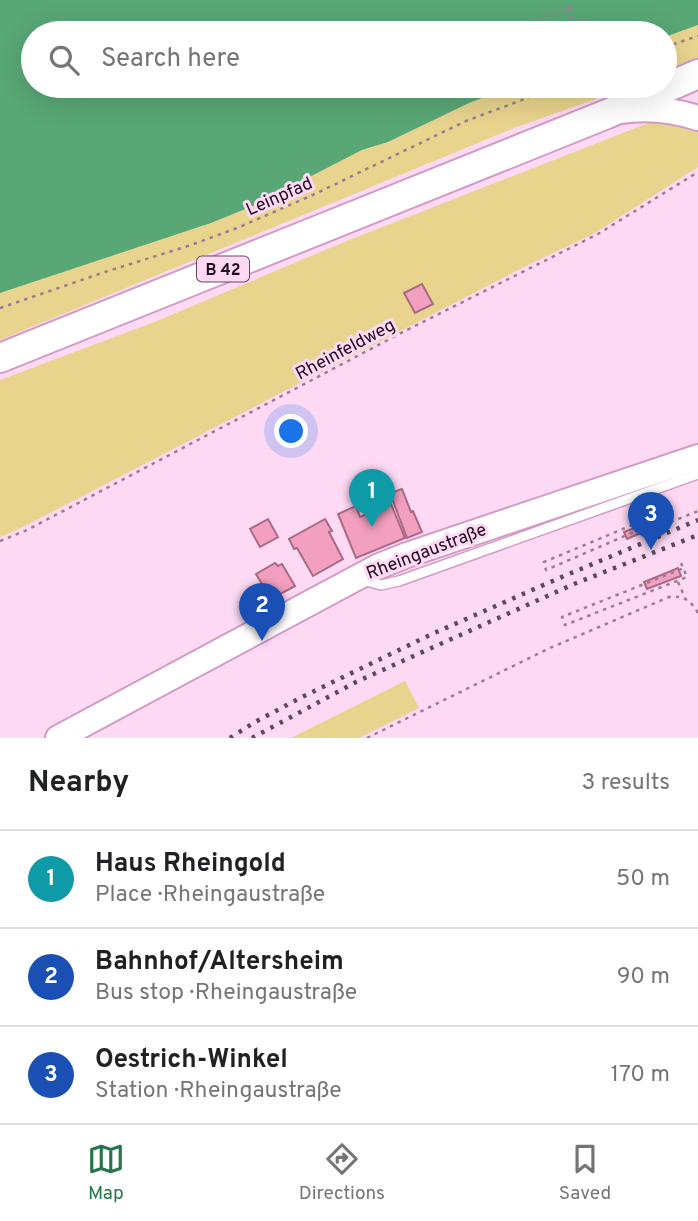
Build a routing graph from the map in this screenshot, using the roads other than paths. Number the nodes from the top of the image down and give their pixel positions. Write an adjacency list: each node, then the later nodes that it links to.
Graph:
1 (698, 74): 2 (main road, B 42)
2 (677, 83)
3 (643, 98): 4 (main road, B 42)
4 (607, 114): 5 (main road); 6 (main road, B 42)
5 (698, 118)
6 (0, 358)
7 (698, 457): 9 (main road, Rheingaustraße)
8 (698, 474): 9 (lane)
9 (357, 578): 10 (main road, Rheingaustraße)
10 (58, 738)

